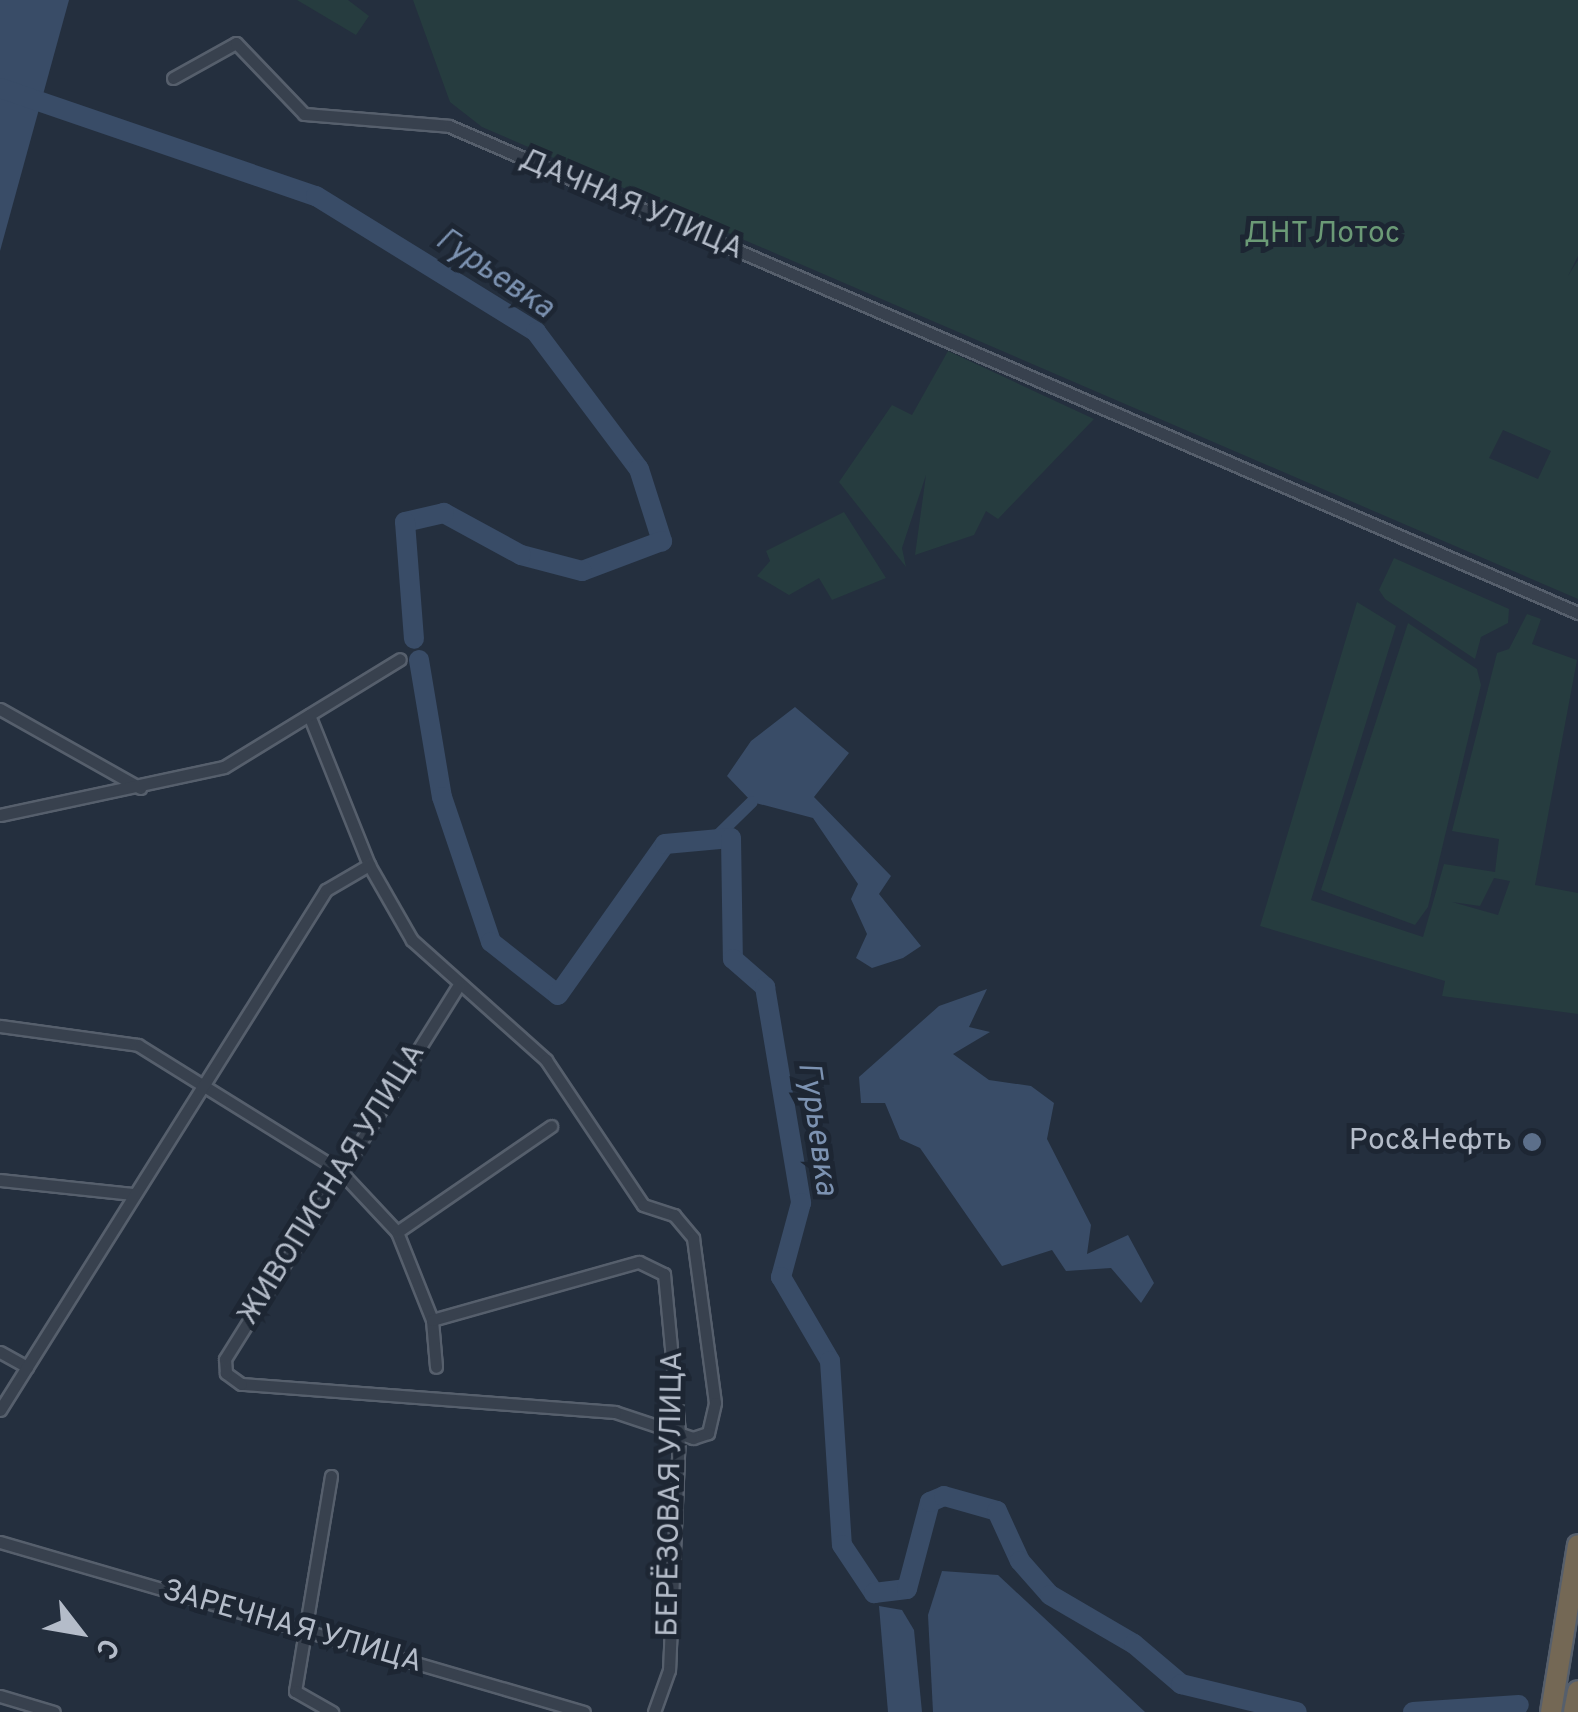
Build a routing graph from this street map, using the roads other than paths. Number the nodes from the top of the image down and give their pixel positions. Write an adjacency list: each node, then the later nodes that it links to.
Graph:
1 (173, 78): 2 (street, ДАЧНАЯ УЛИЦА)
2 (1578, 613)
3 (400, 659): 5 (street)
4 (0, 709): 6 (street)
5 (309, 715): 6 (street); 8 (street)
6 (140, 788): 7 (street)
7 (0, 815)
8 (370, 865): 9 (street); 11 (street)
9 (459, 985): 13 (street, ЖИВОПИСНАЯ УЛИЦА); 22 (street)
10 (0, 1026): 11 (street)
11 (204, 1083): 13 (street); 15 (street)
12 (551, 1126): 16 (street)
13 (338, 1170): 16 (street); 22 (street, ЖИВОПИСНАЯ УЛИЦА)
14 (0, 1180): 15 (street)
15 (134, 1194): 19 (street)
16 (398, 1232): 17 (street)
17 (432, 1320): 20 (street); 22 (street, БЕРЁЗОВАЯ УЛИЦА)
18 (0, 1352): 19 (street)
19 (26, 1368): 21 (street)
20 (436, 1368)
21 (0, 1410)
22 (679, 1433): 32 (street, БЕРЁЗОВАЯ УЛИЦА)
23 (331, 1476): 26 (street)
24 (0, 1542): 26 (street, ЗАРЕЧНАЯ УЛИЦА)
25 (1578, 1545): 28 (highway)
26 (306, 1634): 30 (street); 31 (street, ЗАРЕЧНАЯ УЛИЦА)
27 (0, 1696): 29 (street)
28 (1552, 1707)
29 (54, 1712)
30 (332, 1712)
31 (584, 1712)
32 (654, 1712)

